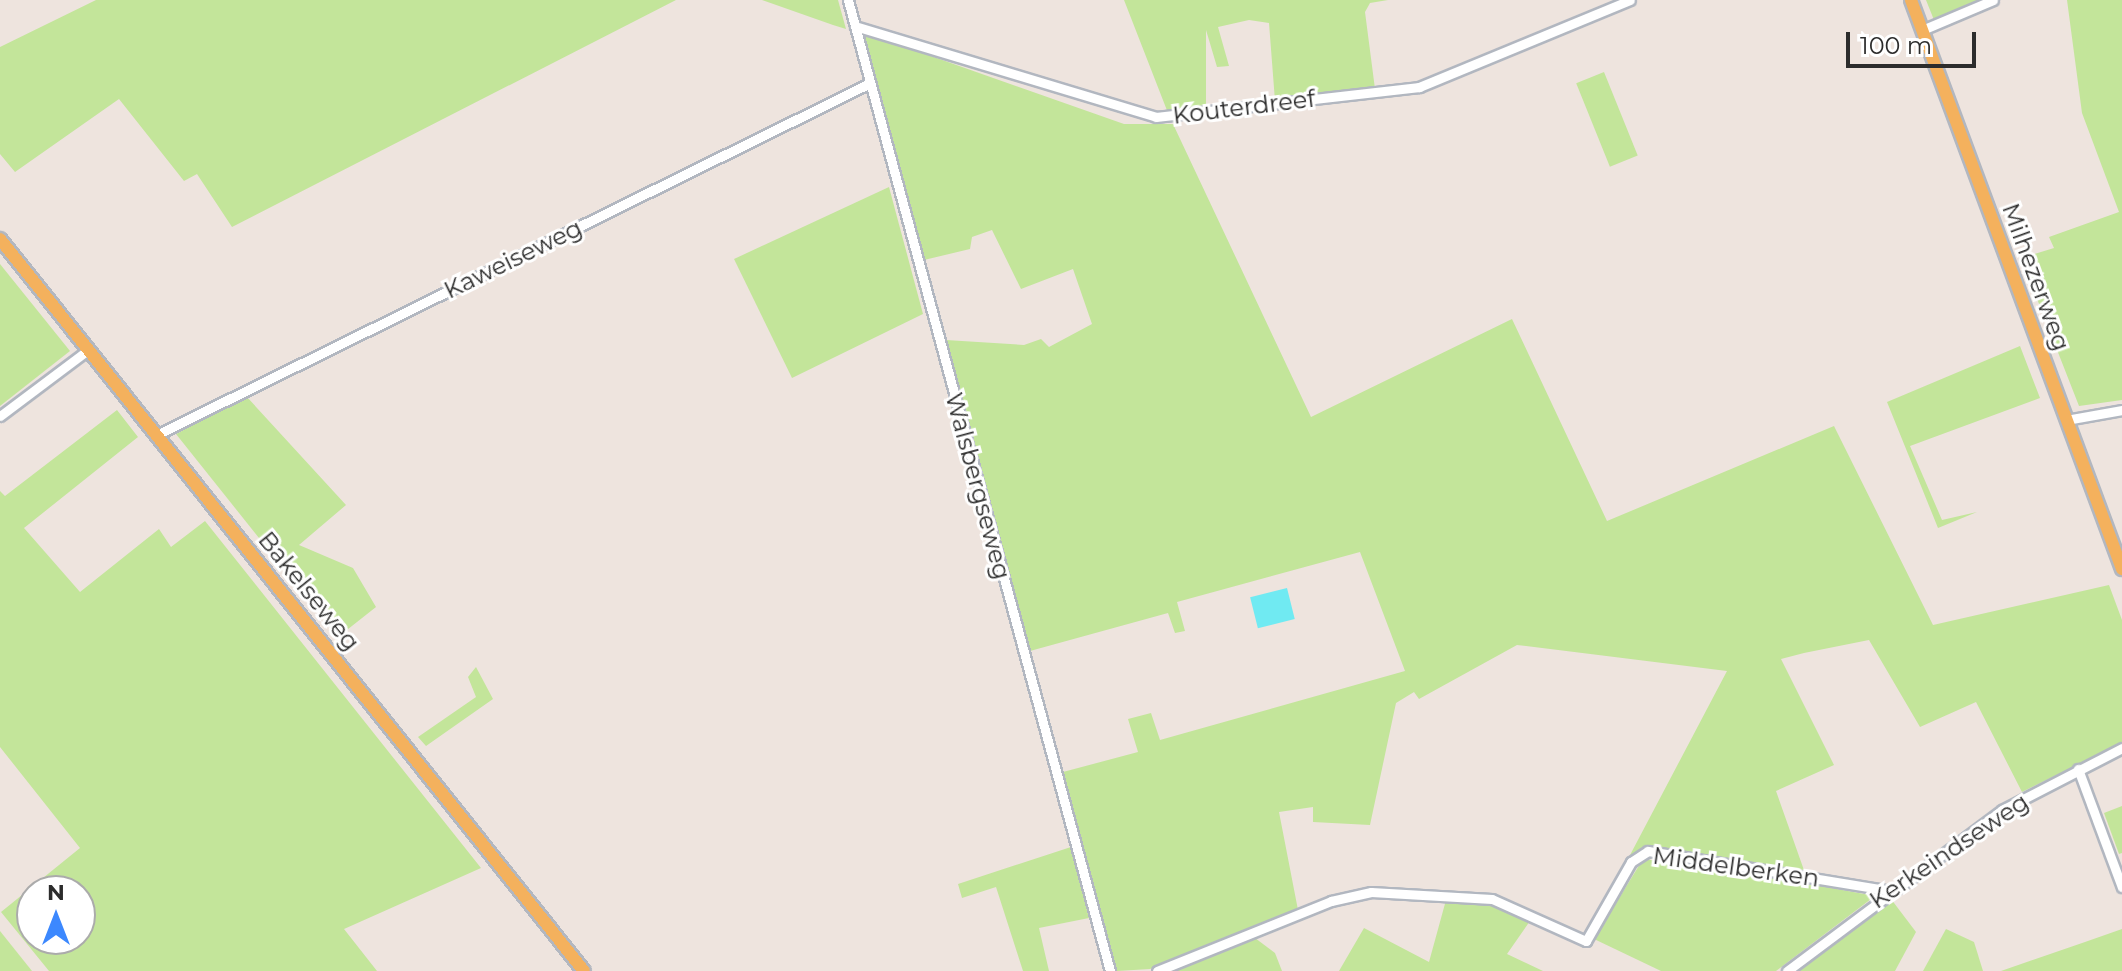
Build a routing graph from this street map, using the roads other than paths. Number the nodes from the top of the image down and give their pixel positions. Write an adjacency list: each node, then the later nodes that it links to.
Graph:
1 (848, 0): 5 (street, Walsbergseweg)
2 (1630, 0): 5 (street, Kouterdreef)
3 (1911, 0): 6 (main road, Milhezerweg)
4 (1993, 0): 6 (street)
5 (855, 26): 7 (street, Walsbergseweg)
6 (1922, 30): 12 (main road, Milhezerweg)
7 (870, 83): 13 (street, Kaweiseweg); 20 (street, Walsbergseweg)
8 (0, 239): 9 (main road, Bakelseweg)
9 (88, 350): 11 (street); 13 (main road, Bakelseweg)
10 (2122, 410): 12 (street)
11 (0, 416)
12 (2066, 420): 14 (main road, Milhezerweg)
13 (156, 435): 19 (main road, Bakelseweg)
14 (2122, 569)
15 (2122, 748): 16 (street, Kerkeindseweg)
16 (2078, 769): 17 (street); 18 (street, Kerkeindseweg)
17 (2122, 887)
18 (1887, 890): 21 (street, Middelberken); 22 (street, Kerkeindseweg)
19 (584, 971)
20 (1110, 971)
21 (1157, 971)
22 (1787, 971)

